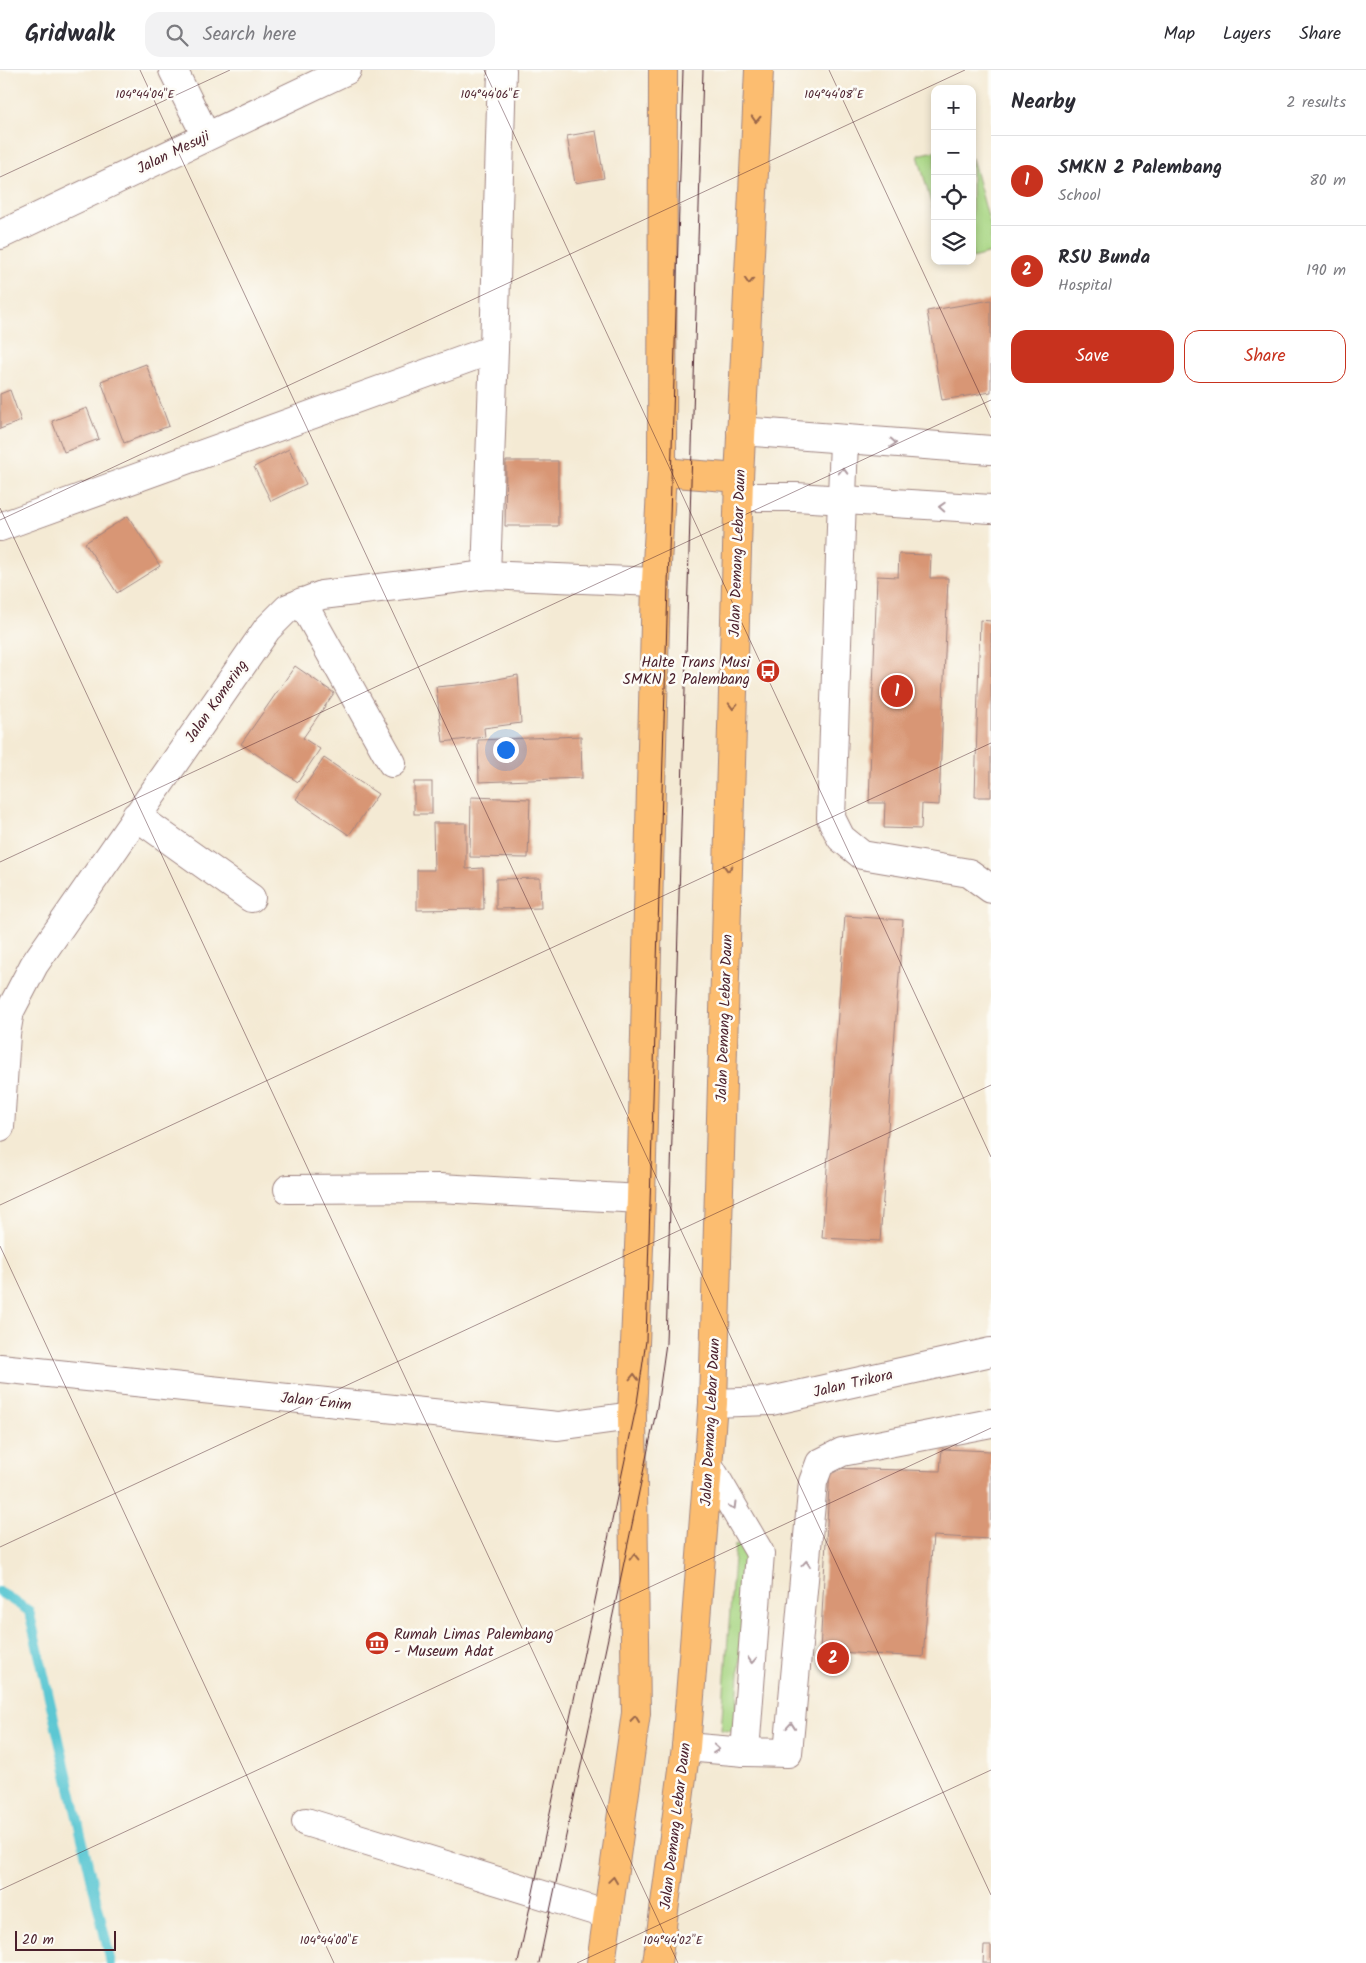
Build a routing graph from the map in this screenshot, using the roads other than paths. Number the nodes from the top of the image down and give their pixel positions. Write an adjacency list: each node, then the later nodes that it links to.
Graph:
1 (173, 70): 6 (street)
2 (347, 70): 6 (street, Jalan Mesuji)
3 (502, 70): 8 (street)
4 (663, 70): 12 (highway)
5 (759, 70): 9 (highway, Jalan Demang Lebar Daun, one-way to 9)
6 (206, 136): 7 (street, Jalan Mesuji)
7 (0, 235)
8 (494, 349): 16 (street); 17 (street)
9 (741, 431): 10 (street); 13 (highway, Jalan Demang Lebar Daun)
10 (844, 440): 11 (street, one-way to 11); 14 (street, one-way to 10)
11 (991, 450)
12 (662, 472): 13 (highway); 18 (highway)
13 (739, 488): 14 (street); 29 (highway, Jalan Demang Lebar Daun, one-way to 29)
14 (843, 501): 15 (street, one-way to 14); 22 (street)
15 (991, 504)
16 (0, 527)
17 (486, 575): 18 (street, Jalan Komering); 19 (street, Jalan Komering)
18 (656, 582): 26 (highway)
19 (302, 602): 20 (street); 21 (street, Jalan Komering)
20 (392, 763)
21 (136, 816): 23 (street); 24 (street, Jalan Komering)
22 (991, 890)
23 (250, 898)
24 (0, 1127)
25 (288, 1189): 26 (street)
26 (641, 1199): 30 (highway, one-way to 26)
27 (991, 1352): 29 (street, Jalan Trikora)
28 (0, 1368): 30 (street, Jalan Enim)
29 (713, 1403): 32 (highway, Jalan Demang Lebar Daun)
30 (632, 1416): 36 (highway, one-way to 30)
31 (991, 1422): 34 (street, one-way to 31)
32 (708, 1464): 33 (highway, Jalan Demang Lebar Daun); 34 (street, one-way to 34)
33 (686, 1747): 34 (street, one-way to 34); 38 (highway, Jalan Demang Lebar Daun)
34 (746, 1752)
35 (306, 1822): 36 (street)
36 (608, 1915): 37 (highway)
37 (601, 1963)
38 (657, 1963)

